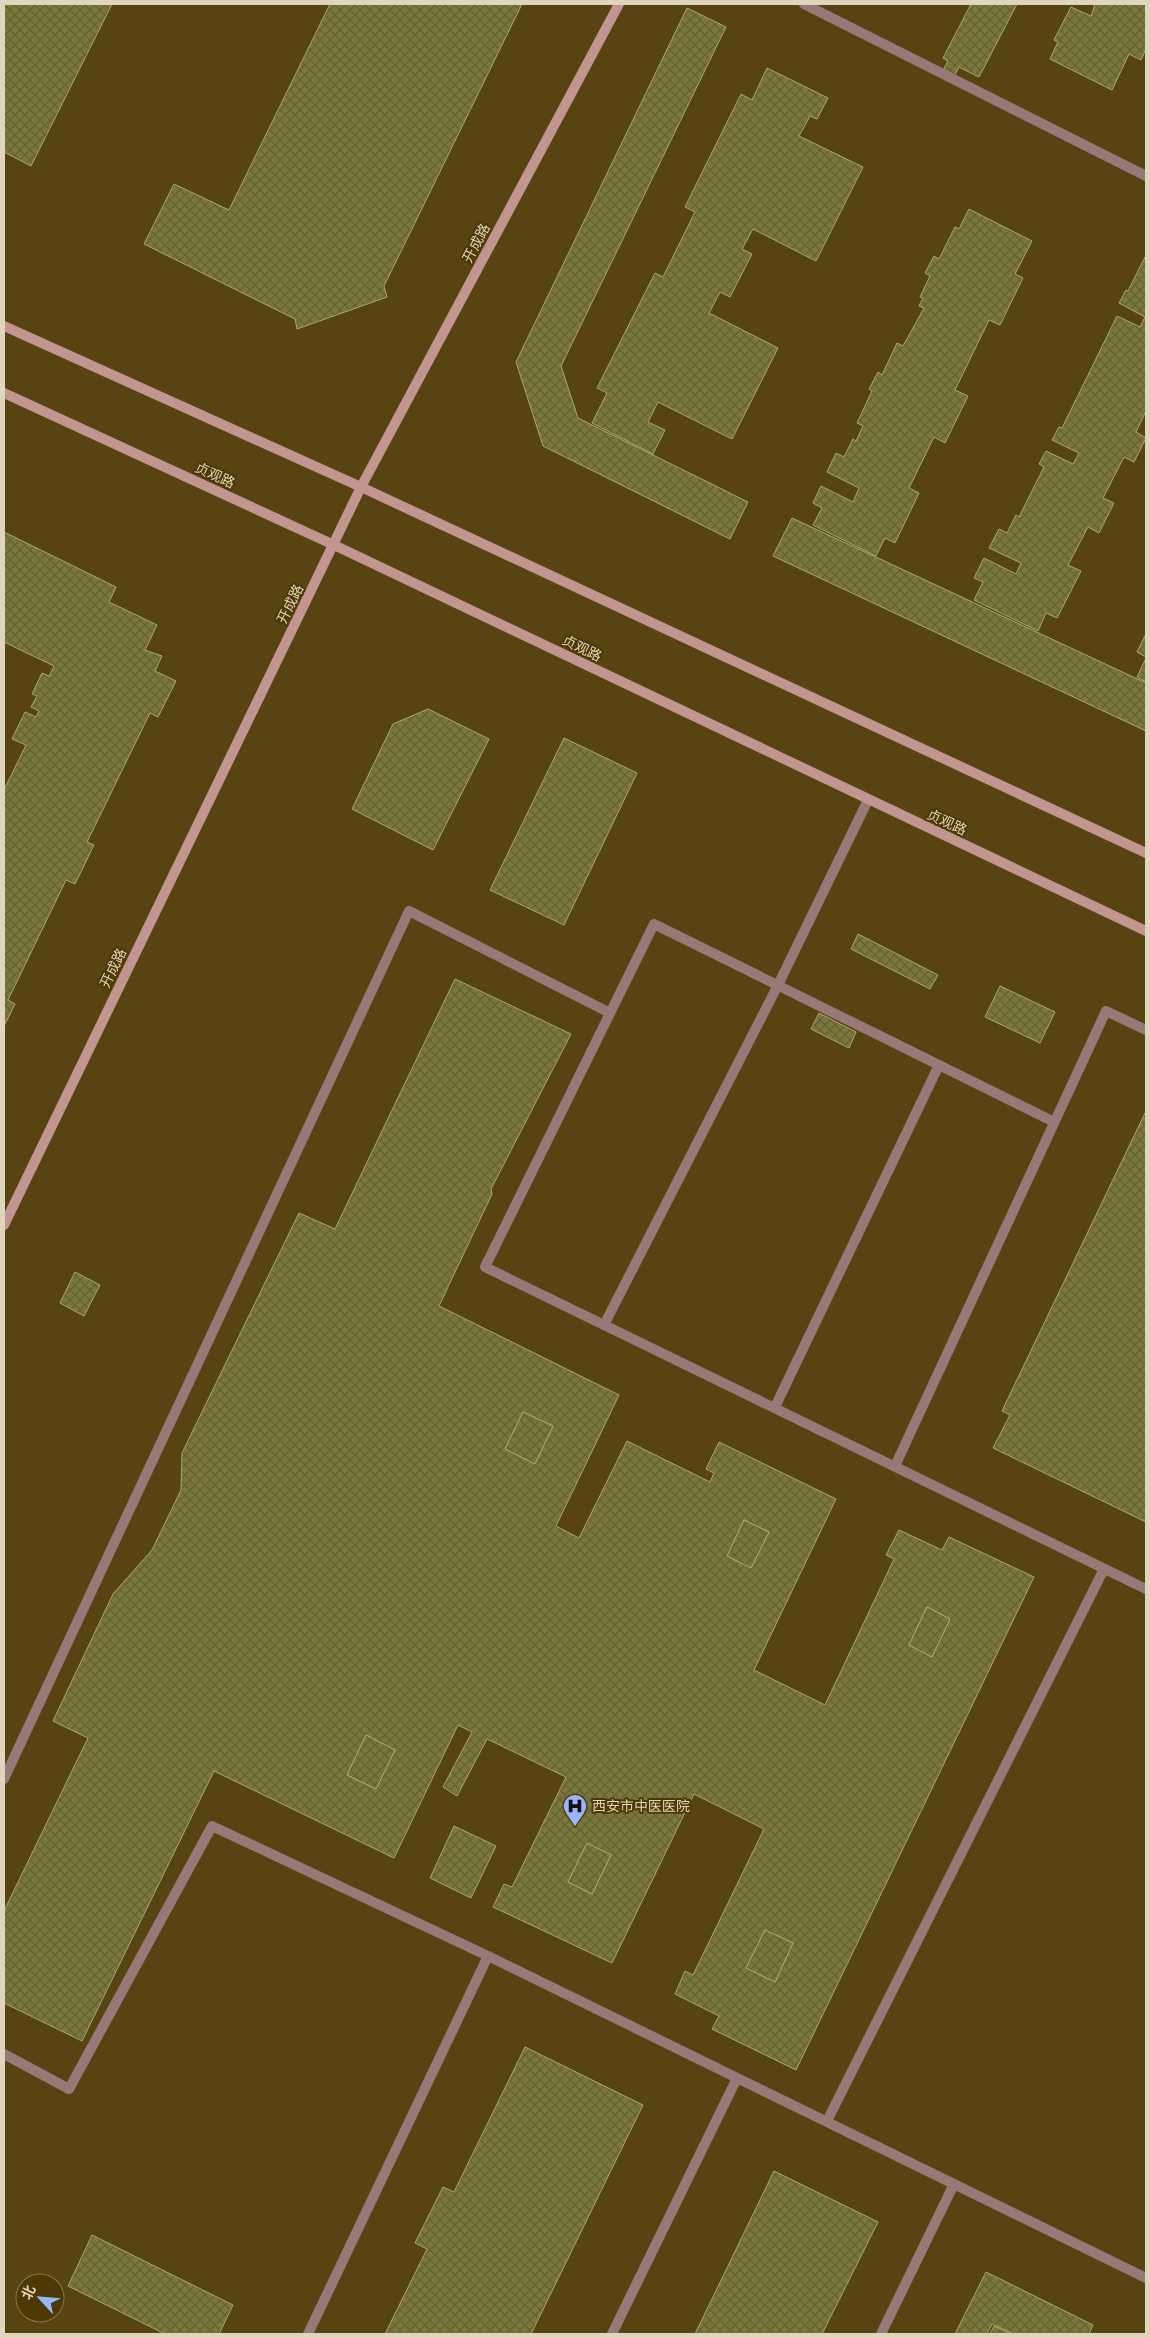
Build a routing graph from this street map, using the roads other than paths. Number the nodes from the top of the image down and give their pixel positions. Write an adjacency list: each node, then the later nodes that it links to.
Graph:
1 (619, 4): 6 (street, 开成路)
2 (804, 4): 3 (street)
3 (1146, 176)
4 (4, 326): 6 (street)
5 (4, 393): 7 (street, 贞观路)
6 (361, 487): 7 (street, 开成路); 9 (street)
7 (334, 545): 8 (street, 贞观路); 16 (street, 开成路)
8 (868, 800): 10 (street, 贞观路); 11 (street)
9 (1146, 853)
10 (1146, 931)
11 (778, 985): 12 (street); 14 (street); 17 (street)
12 (610, 1013): 17 (street); 22 (street)
13 (1146, 1030): 15 (street)
14 (939, 1065): 15 (street); 18 (street)
15 (1054, 1122): 19 (street)
16 (4, 1224)
17 (604, 1325): 18 (street)
18 (775, 1407): 19 (street)
19 (895, 1466): 20 (street)
20 (1104, 1569): 21 (street); 26 (street)
21 (1146, 1589)
22 (4, 1778)
23 (488, 1956): 24 (street); 25 (street); 29 (street)
24 (4, 2054)
25 (737, 2078): 26 (street); 30 (street)
26 (827, 2121): 27 (street)
27 (954, 2184): 28 (street); 31 (street)
28 (1146, 2278)
29 (308, 2334)
30 (612, 2334)
31 (881, 2334)

